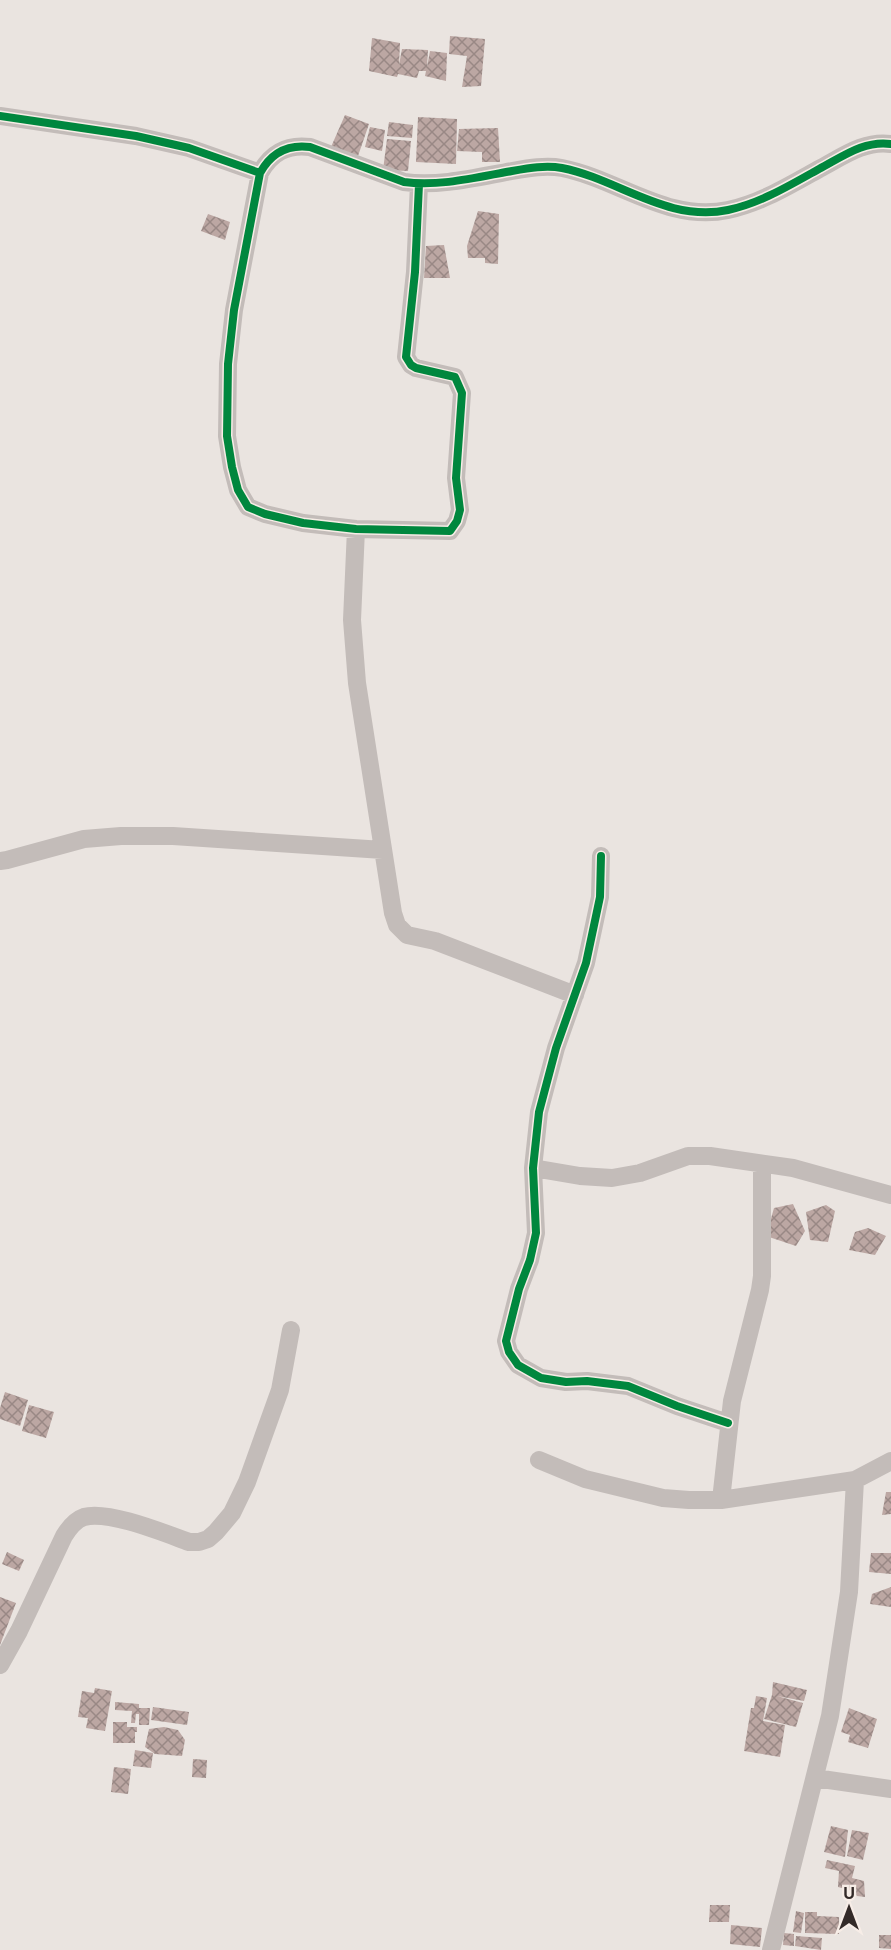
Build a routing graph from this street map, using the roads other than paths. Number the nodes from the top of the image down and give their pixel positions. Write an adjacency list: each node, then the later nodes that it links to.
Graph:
1 (0, 116): 3 (street)
2 (891, 144): 4 (street)
3 (260, 174): 4 (street); 5 (street)
4 (419, 184): 5 (street)
5 (356, 529): 6 (street)
6 (383, 850): 8 (street); 9 (street)
7 (601, 856): 9 (street)
8 (0, 861)
9 (575, 995): 11 (street)
10 (762, 1164): 11 (street); 12 (street); 14 (street)
11 (533, 1168): 14 (street)
12 (891, 1195)
13 (291, 1330): 19 (street)
14 (728, 1422): 18 (street)
15 (539, 1460): 18 (street)
16 (891, 1461): 17 (street)
17 (855, 1480): 18 (street); 20 (street)
18 (721, 1500)
19 (0, 1665)
20 (815, 1778): 21 (street); 22 (street)
21 (891, 1789)
22 (771, 1950)

